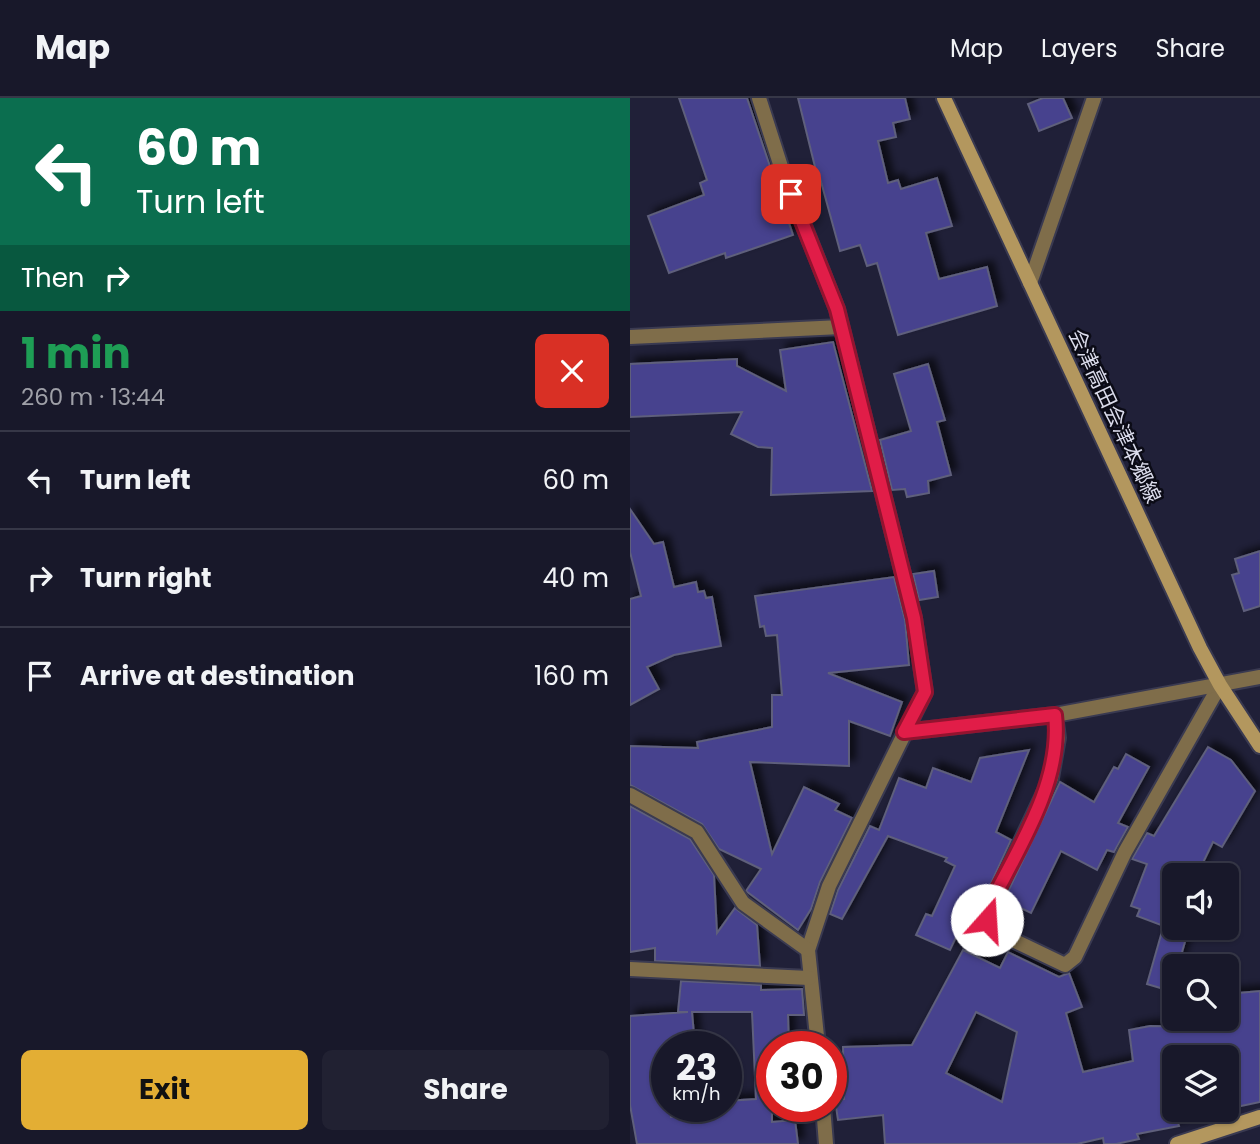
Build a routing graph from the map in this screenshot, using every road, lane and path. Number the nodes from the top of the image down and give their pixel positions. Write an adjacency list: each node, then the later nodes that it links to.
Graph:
1 (759, 98): 5 (street)
2 (944, 98): 4 (main road, 会津高田会津本郷線)
3 (1094, 98): 4 (street)
4 (1030, 283): 8 (main road, 会津高田会津本郷線)
5 (841, 327): 6 (street); 10 (street)
6 (630, 337)
7 (1260, 677): 8 (street)
8 (1220, 685): 9 (street); 9 (street); 11 (main road, 会津高田会津本郷線)
9 (1055, 715): 10 (street)
10 (904, 732): 13 (street)
11 (1260, 746)
12 (630, 795): 13 (street)
13 (808, 950): 15 (street)
14 (630, 969): 15 (street)
15 (809, 978): 16 (street)
16 (816, 1031)
17 (1260, 1118): 20 (main road)
18 (824, 1122): 19 (street)
19 (826, 1144)
20 (1177, 1144)

